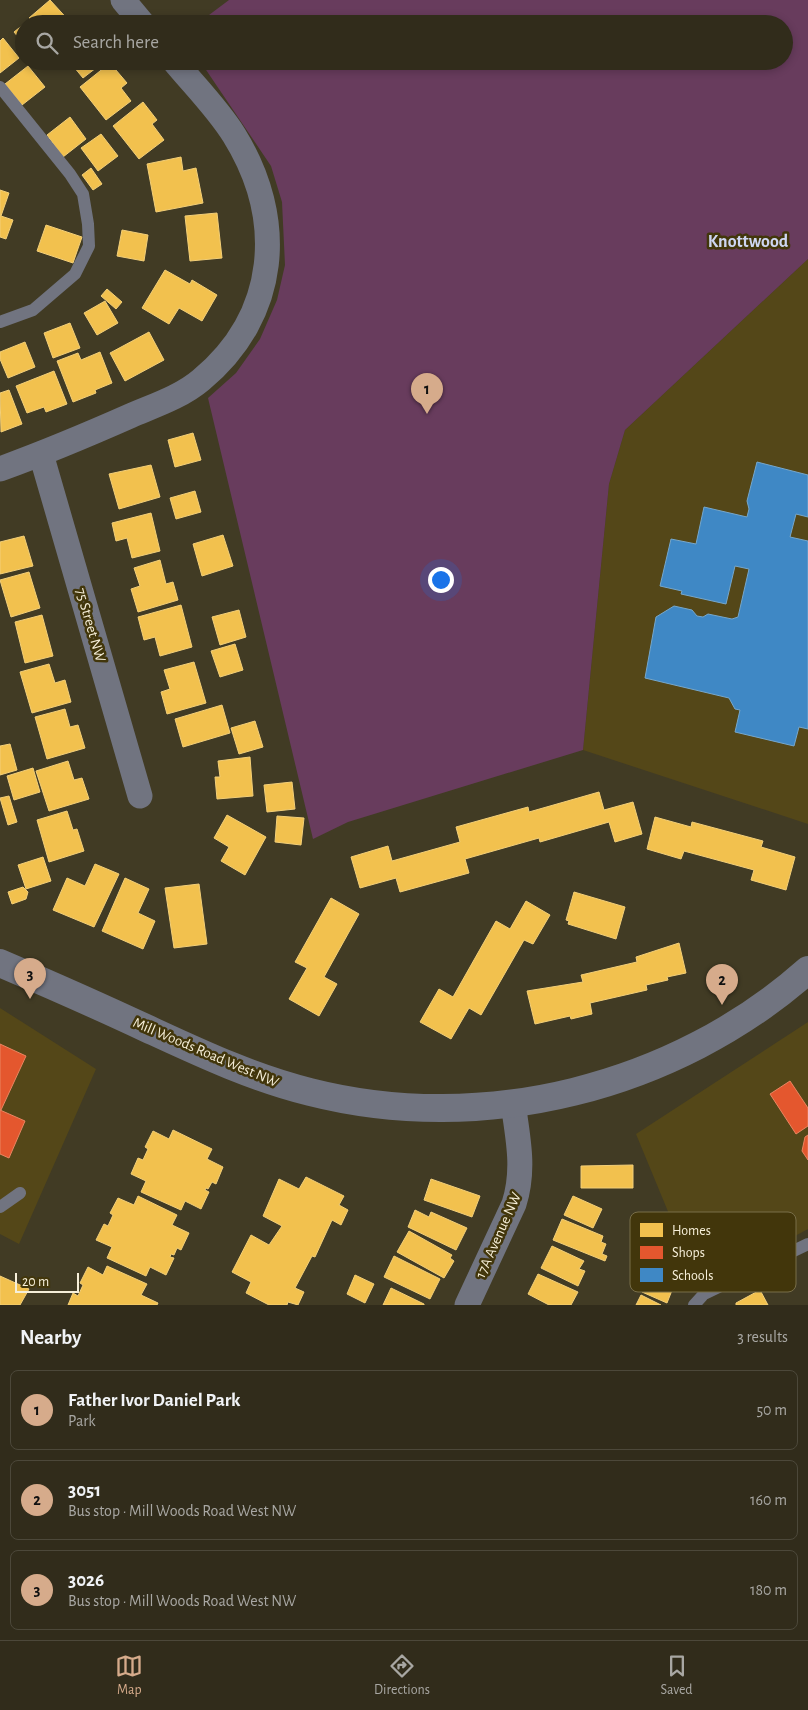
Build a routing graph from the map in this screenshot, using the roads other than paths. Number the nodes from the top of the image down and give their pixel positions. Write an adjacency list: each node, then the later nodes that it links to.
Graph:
1 (123, 0): 2 (street)
2 (136, 15)
3 (181, 70): 6 (street)
4 (0, 87): 5 (lane)
5 (0, 322)
6 (42, 454): 7 (street); 8 (street, 75 Street NW)
7 (0, 469)
8 (140, 796)
9 (0, 962): 11 (street, Mill Woods Road West NW)
10 (808, 970): 11 (street, Mill Woods Road West NW)
11 (513, 1103): 17 (street, 17A Avenue NW)
12 (20, 1193): 13 (lane)
13 (0, 1207)
14 (808, 1244): 15 (lane)
15 (796, 1250)
16 (708, 1292): 18 (lane)
17 (466, 1305)
18 (694, 1305)

